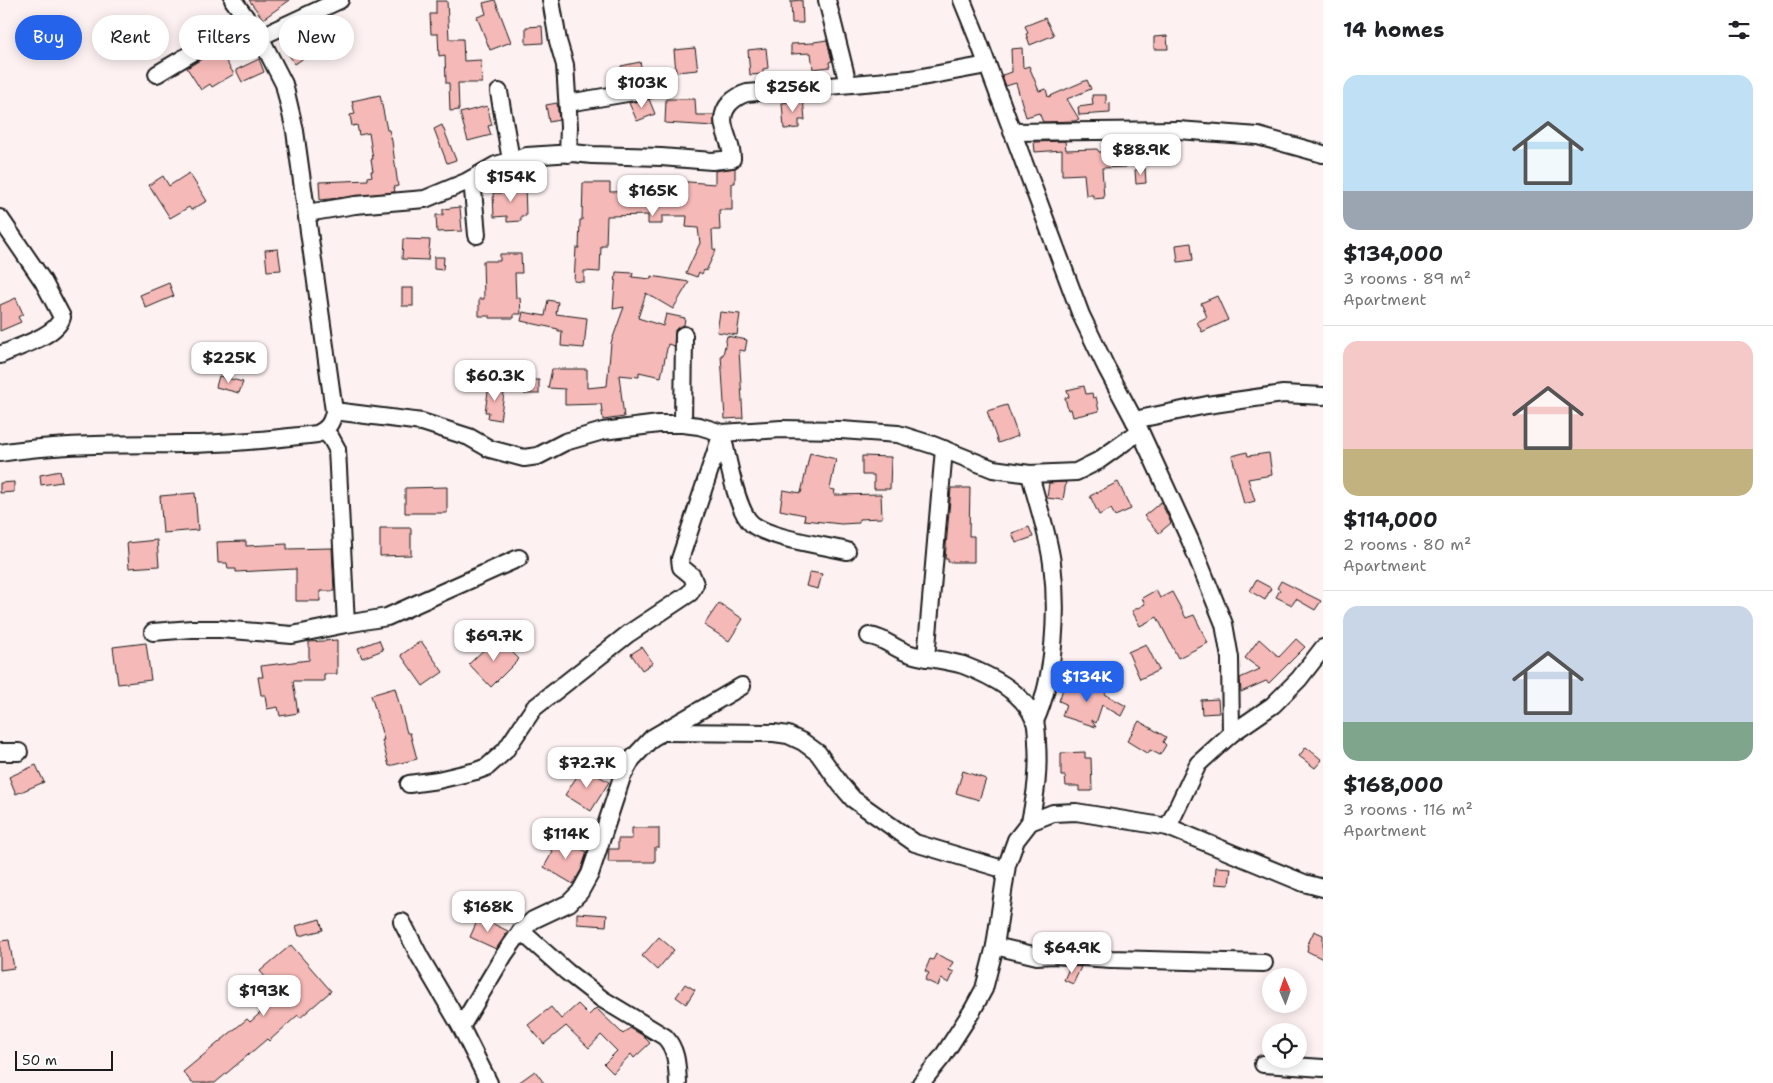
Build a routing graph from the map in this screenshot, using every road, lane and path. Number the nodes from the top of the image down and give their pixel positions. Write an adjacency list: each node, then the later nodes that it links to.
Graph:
1 (233, 0): 6 (street)
2 (340, 0): 7 (street)
3 (551, 0): 15 (street)
4 (827, 0): 12 (street)
5 (962, 0): 10 (street)
6 (243, 15)
7 (269, 33)
8 (269, 55): 21 (street)
9 (180, 60): 11 (street)
10 (987, 65): 12 (street); 16 (street)
11 (157, 74)
12 (848, 84): 17 (street)
13 (651, 89): 15 (street)
14 (499, 92): 19 (street)
15 (568, 103): 17 (street)
16 (1012, 132): 18 (street); 29 (street)
17 (568, 154): 19 (street)
18 (1323, 154)
19 (511, 160): 20 (street)
20 (472, 178): 21 (street); 23 (street)
21 (307, 213): 27 (street)
22 (0, 218): 25 (street)
23 (477, 235)
24 (684, 335): 28 (street)
25 (0, 355)
26 (1323, 396): 29 (street)
27 (334, 411): 28 (street); 30 (street)
28 (683, 424): 31 (street)
29 (1137, 426): 34 (street); 45 (street)
30 (324, 431): 33 (street); 37 (street)
31 (722, 433): 32 (street); 35 (street); 48 (street)
32 (944, 449): 34 (street); 41 (street)
33 (0, 453)
34 (1030, 474): 43 (street)
35 (847, 551)
36 (519, 558): 37 (street)
37 (346, 624): 38 (street)
38 (153, 632)
39 (869, 636): 41 (street)
40 (1323, 648): 45 (street)
41 (926, 658): 43 (street)
42 (742, 686): 44 (street)
43 (1035, 721): 49 (street)
44 (663, 732): 51 (street); 54 (street)
45 (1231, 734): 50 (street)
46 (0, 752): 47 (street)
47 (19, 752)
48 (409, 784)
49 (1030, 822): 50 (street); 51 (street)
50 (1168, 827): 52 (street)
51 (1006, 870): 55 (street)
52 (1323, 888)
53 (402, 922): 57 (street)
54 (521, 931): 57 (street); 61 (street)
55 (995, 946): 56 (street); 62 (street)
56 (1264, 963)
57 (461, 1027): 60 (street)
58 (1307, 1067): 59 (street)
59 (1323, 1068)
60 (489, 1083)
61 (678, 1083)
62 (921, 1083)

